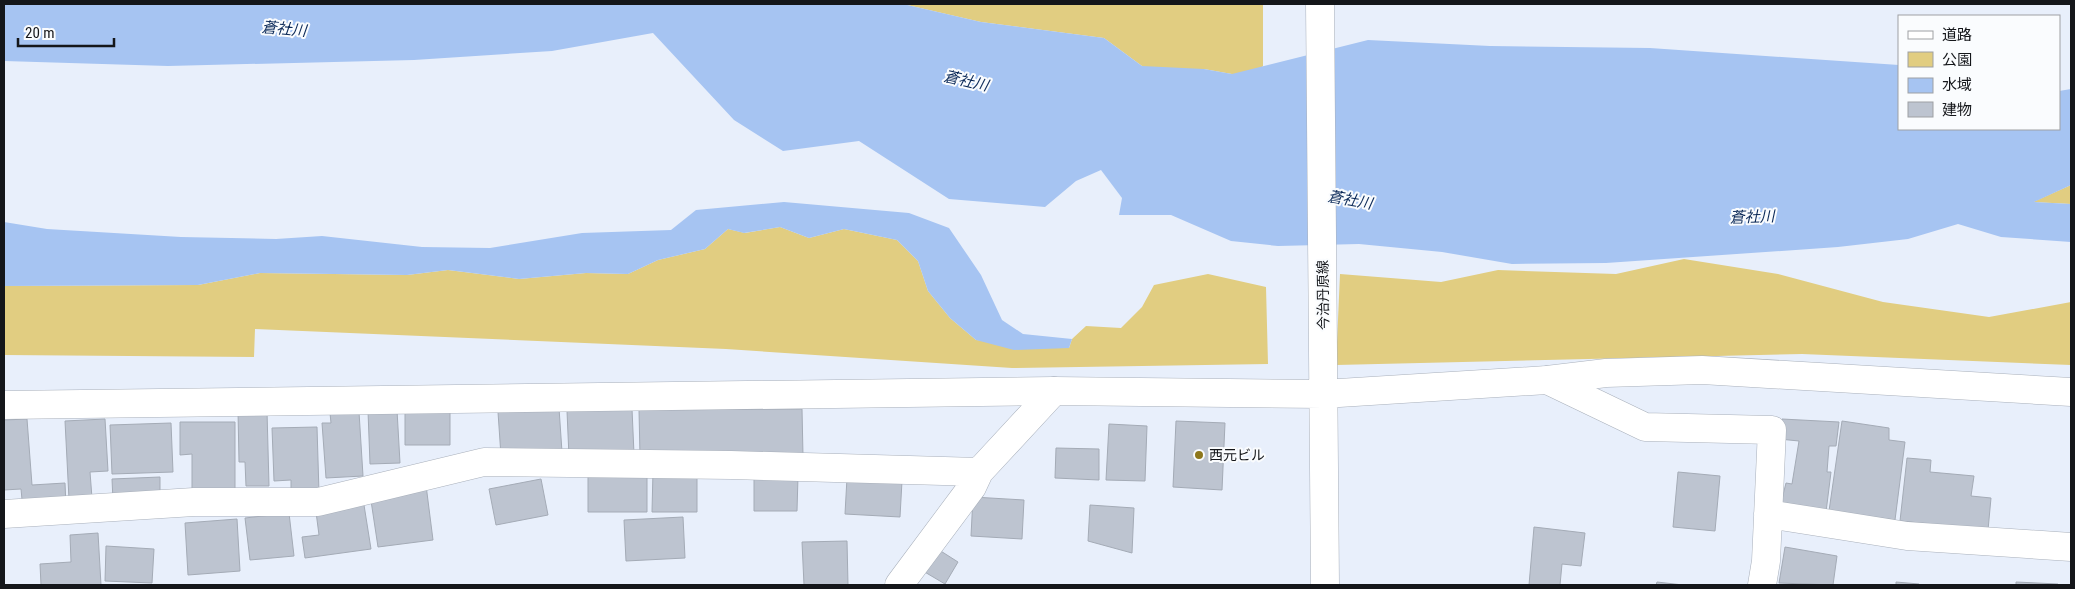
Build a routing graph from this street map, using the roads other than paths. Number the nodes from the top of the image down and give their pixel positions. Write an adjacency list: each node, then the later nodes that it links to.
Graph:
1 (1320, 4): 5 (street, 今治丹原線)
2 (1547, 380): 4 (street); 5 (street); 9 (street)
3 (1054, 391): 5 (street); 6 (street); 7 (street)
4 (2071, 392)
5 (1323, 394): 12 (street, 今治丹原線)
6 (4, 405)
7 (979, 472): 8 (street); 11 (street)
8 (4, 514)
9 (1768, 514): 10 (street); 13 (street)
10 (2071, 547)
11 (899, 585)
12 (1326, 585)
13 (1762, 585)

